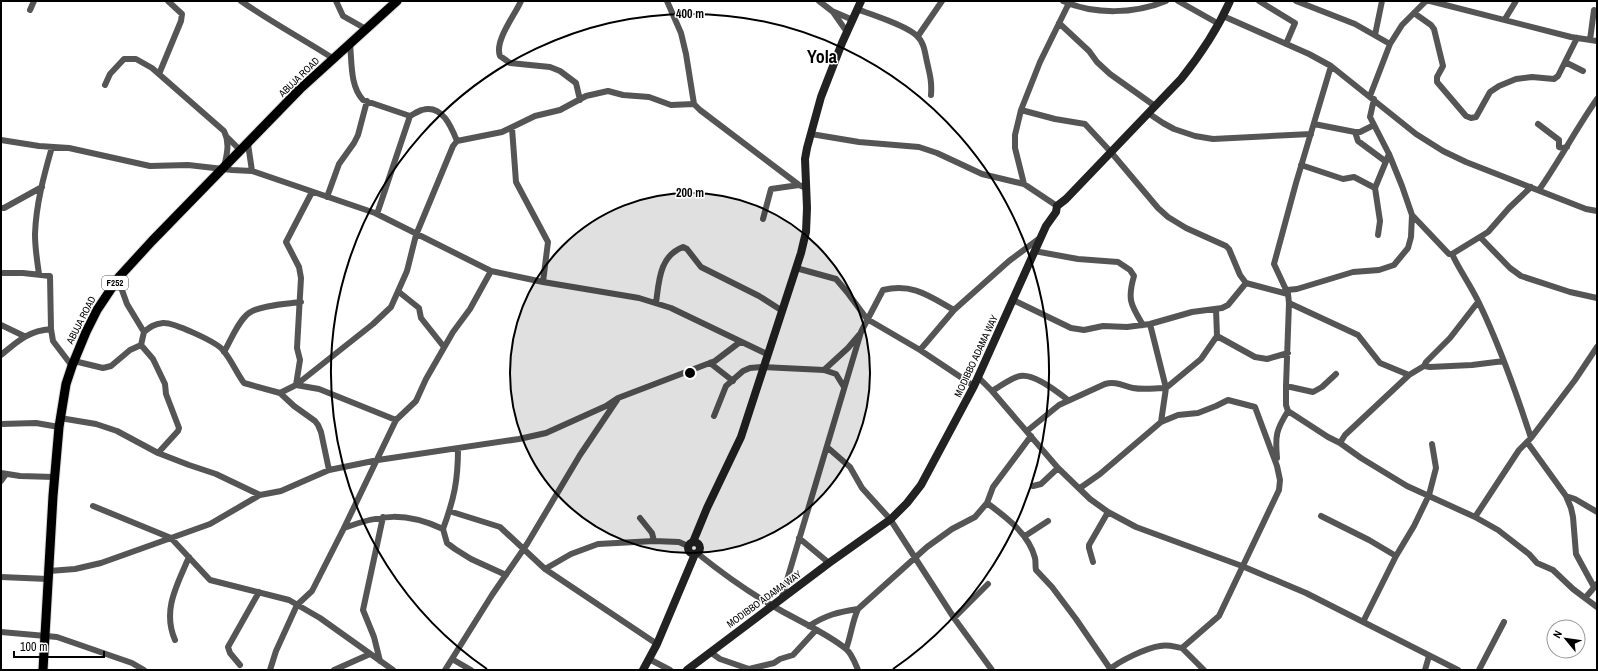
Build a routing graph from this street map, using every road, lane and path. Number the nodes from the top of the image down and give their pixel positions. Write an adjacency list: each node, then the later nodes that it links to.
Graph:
1 (34, 1): 22 (street)
2 (168, 1): 44 (street)
3 (241, 1): 40 (street)
4 (336, 1): 30 (street)
5 (397, 1): 30 (main road, ABUJA ROAD / F252)
6 (520, 1): 49 (street)
7 (667, 1): 51 (street)
8 (819, 1): 24 (street)
9 (861, 1): 21 (main road)
10 (942, 1): 33 (street)
11 (1166, 1): 18 (street)
12 (1178, 1): 27 (street)
13 (1230, 1): 27 (main road, MODIBBO ADAMA WAY)
14 (1296, 1): 20 (street)
15 (1382, 1): 32 (street)
16 (1426, 1): 25 (street); 28 (street)
17 (1516, 1): 28 (street)
18 (1067, 2): 29 (street)
19 (1262, 2): 38 (street)
20 (1312, 4): 32 (street)
21 (857, 9): 26 (main road); 33 (street)
22 (30, 10)
23 (1594, 10): 35 (street)
24 (832, 11): 26 (street); 31 (street)
25 (1414, 13): 39 (street); 41 (street)
26 (853, 20): 31 (main road)
27 (1221, 20): 38 (street); 52 (main road, MODIBBO ADAMA WAY)
28 (1505, 20): 34 (street)
29 (1059, 23): 52 (street); 53 (street)
30 (366, 29): 37 (main road, ABUJA ROAD / F252)
31 (847, 32): 61 (main road)
32 (1374, 35): 39 (street)
33 (918, 36): 46 (street)
34 (1577, 38): 35 (street); 41 (street)
35 (1590, 40): 36 (street)
36 (1597, 42)
37 (350, 44): 40 (main road, ABUJA ROAD / F252); 50 (street)
38 (1286, 44): 42 (street)
39 (1390, 44): 47 (street)
40 (334, 59): 66 (main road, ABUJA ROAD / F252)
41 (1566, 62): 43 (street)
42 (1331, 66): 47 (street); 56 (street)
43 (1583, 71)
44 (159, 74): 45 (street); 63 (street)
45 (106, 85)
46 (931, 95)
47 (1372, 98): 58 (street); 79 (street)
48 (1597, 99): 68 (street)
49 (580, 100): 51 (street); 59 (street)
50 (367, 101): 55 (street); 83 (street)
51 (694, 104): 78 (street)
52 (1155, 106): 54 (main road, MODIBBO ADAMA WAY)
53 (1022, 110): 70 (street); 76 (street)
54 (1148, 113): 62 (street); 70 (main road, MODIBBO ADAMA WAY)
55 (410, 116): 65 (street); 87 (street)
56 (1314, 124): 60 (street); 62 (street)
57 (1538, 124): 68 (street)
58 (1374, 125): 60 (street); 71 (street)
59 (512, 128): 65 (street); 101 (street)
60 (1355, 132): 72 (street)
61 (811, 134): 76 (street); 78 (main road)
62 (1311, 134): 73 (street)
63 (228, 138): 69 (street); 74 (street)
64 (1, 140): 67 (street)
65 (457, 141): 90 (street)
66 (248, 144): 69 (main road, ABUJA ROAD / F252); 75 (street)
67 (52, 147): 74 (street); 77 (street)
68 (1567, 147): 81 (street)
69 (241, 151): 74 (main road, ABUJA ROAD / F252)
70 (1110, 151): 84 (main road, MODIBBO ADAMA WAY); 102 (street)
71 (1389, 154): 72 (street); 88 (street)
72 (1385, 161): 80 (street)
73 (1301, 165): 80 (street); 104 (street)
74 (224, 168): 75 (street); 100 (main road, ABUJA ROAD / F252)
75 (252, 171): 82 (street)
76 (1024, 184): 84 (street)
77 (42, 187): 85 (street); 99 (street)
78 (803, 187): 89 (street); 96 (main road)
79 (1531, 187): 81 (street); 92 (street)
80 (1375, 188): 91 (street)
81 (1539, 190): 86 (street)
82 (312, 192): 83 (street); 107 (street)
83 (327, 197): 87 (street)
84 (1057, 206): 93 (main road, MODIBBO ADAMA WAY)
85 (1, 208)
86 (1597, 211)
87 (377, 214): 90 (street)
88 (1412, 215): 95 (street); 104 (street)
89 (763, 219)
90 (416, 235): 97 (street); 103 (street)
91 (1378, 235)
92 (1480, 237): 95 (street); 105 (street)
93 (1041, 238): 94 (main road, MODIBBO ADAMA WAY); 113 (street)
94 (1034, 251): 106 (main road, MODIBBO ADAMA WAY); 117 (street)
95 (1452, 254): 108 (street)
96 (796, 268): 112 (main road); 114 (street)
97 (491, 271): 101 (street); 125 (street)
98 (1, 273): 99 (street)
99 (39, 274): 118 (street)
100 (118, 279): 119 (street); 133 (main road, ABUJA ROAD / F252)
101 (543, 282): 110 (street)
102 (1246, 283): 104 (street); 111 (street)
103 (399, 292): 125 (street); 142 (street)
104 (1288, 294): 109 (street)
105 (1597, 298)
106 (1013, 300): 117 (street); 140 (main road, MODIBBO ADAMA WAY)
107 (301, 302): 128 (street); 142 (street)
108 (1478, 302): 132 (street); 135 (street)
109 (1289, 303): 130 (street); 139 (street)
110 (656, 304): 112 (street); 123 (street)
111 (1216, 309): 115 (street); 122 (street)
112 (781, 310): 129 (main road)
113 (954, 310): 114 (street); 127 (street)
114 (868, 320): 120 (street); 127 (street)
115 (1150, 324): 117 (street); 146 (street)
116 (1, 325): 121 (street)
117 (1143, 325)
118 (51, 329): 121 (street); 133 (street)
119 (144, 332): 124 (street); 128 (street)
120 (861, 332): 137 (street); 145 (street)
121 (24, 336): 131 (street)
122 (1217, 336): 130 (street); 146 (street)
123 (740, 342): 129 (street); 134 (street)
124 (141, 345): 133 (street); 163 (street)
125 (444, 347): 153 (street)
126 (1597, 347): 158 (street)
127 (920, 350): 143 (street)
128 (224, 352): 148 (street)
129 (767, 354): 136 (main road)
130 (1288, 354): 144 (street)
131 (1, 356)
132 (1504, 361): 135 (street); 158 (street)
133 (73, 363): 154 (main road, ABUJA ROAD / F252)
134 (710, 363): 141 (street); 149 (street)
135 (1424, 366): 139 (street)
136 (762, 367): 137 (street); 141 (street); 193 (main road)
137 (824, 370): 145 (street)
138 (1336, 374): 144 (street)
139 (1409, 375): 159 (street)
140 (978, 377): 143 (main road, MODIBBO ADAMA WAY); 147 (street)
141 (733, 381): 152 (street)
142 (296, 385): 148 (street); 153 (street)
143 (974, 386): 185 (main road, MODIBBO ADAMA WAY)
144 (1286, 386): 151 (street)
145 (844, 387): 161 (street)
146 (1166, 388): 150 (street); 155 (street)
147 (992, 391): 150 (street); 157 (street)
148 (280, 393): 167 (street)
149 (618, 398): 162 (street); 194 (street)
150 (1068, 400): 157 (street)
151 (1288, 411): 159 (street); 165 (street)
152 (714, 416)
153 (396, 420): 164 (street)
154 (60, 422): 156 (street); 163 (street); 169 (main road, ABUJA ROAD / F252)
155 (1161, 422): 165 (street); 172 (street)
156 (1, 424)
157 (1029, 433): 166 (street); 176 (street)
158 (1529, 440): 175 (street); 183 (street)
159 (1340, 443): 173 (street)
160 (1432, 444): 173 (street)
161 (827, 446): 185 (street); 191 (street)
162 (458, 449): 164 (street); 178 (street)
163 (158, 453): 174 (street)
164 (378, 460): 167 (street); 187 (street)
165 (1277, 466): 200 (street)
166 (1058, 468): 171 (street); 172 (street)
167 (329, 470): 174 (street)
168 (4, 473): 169 (street); 170 (street)
169 (54, 477): 202 (main road, ABUJA ROAD / F252)
170 (1, 481)
171 (1033, 486)
172 (1080, 488): 179 (street)
173 (1429, 495): 183 (street); 195 (street)
174 (260, 496): 190 (street)
175 (1566, 496): 180 (street); 206 (street)
176 (988, 503): 189 (street); 197 (street)
177 (93, 506): 190 (street)
178 (449, 511): 188 (street); 194 (street)
179 (1108, 512): 198 (street); 200 (street)
180 (1597, 512)
181 (1321, 516): 195 (street)
182 (383, 517): 187 (street); 188 (street); 230 (street)
183 (1475, 517): 208 (street)
184 (640, 518): 192 (street)
185 (890, 519): 197 (street); 199 (main road, MODIBBO ADAMA WAY)
186 (1048, 521): 189 (street)
187 (344, 528): 210 (street)
188 (443, 529): 203 (street)
189 (1025, 536): 244 (street)
190 (171, 538): 196 (street); 202 (street)
191 (799, 538): 199 (street); 209 (street)
192 (654, 541): 193 (street); 201 (street)
193 (693, 548): 211 (street); 222 (main road)
194 (523, 550): 201 (street); 203 (street)
195 (1396, 556): 215 (street)
196 (189, 557): 207 (street); 221 (street)
197 (914, 558): 213 (street); 214 (street)
198 (1093, 562)
199 (829, 563): 209 (main road, MODIBBO ADAMA WAY)
200 (1242, 566): 215 (street); 223 (street)
201 (545, 569): 222 (street)
202 (48, 575): 204 (street); 220 (main road, ABUJA ROAD / F252)
203 (506, 575): 228 (street)
204 (1, 577)
205 (988, 584): 214 (street)
206 (1596, 586): 208 (street)
207 (259, 592): 210 (street); 231 (street)
208 (1586, 597): 212 (street)
209 (781, 600): 211 (main road, MODIBBO ADAMA WAY)
210 (298, 605): 226 (street); 234 (street)
211 (772, 606): 217 (street); 225 (main road, MODIBBO ADAMA WAY)
212 (1597, 607)
213 (858, 609): 217 (street); 224 (street)
214 (954, 618): 243 (street)
215 (1363, 622): 227 (street)
216 (1504, 622): 248 (street)
217 (809, 626): 218 (street)
218 (816, 630): 224 (street); 225 (street)
219 (1, 632): 220 (street)
220 (46, 636): 232 (main road, ABUJA ROAD / F252); 233 (street)
221 (174, 640)
222 (657, 644): 229 (main road)
223 (1182, 648): 244 (street); 245 (street)
224 (846, 649): 242 (street)
225 (710, 652): 241 (main road, MODIBBO ADAMA WAY)
226 (370, 654): 230 (street); 235 (street)
227 (1429, 656): 246 (street); 247 (street)
228 (452, 659): 237 (street); 238 (street)
229 (649, 659): 239 (main road); 240 (street)
230 (380, 661): 236 (street)
231 (240, 664)
232 (43, 670)
233 (144, 670)
234 (270, 670)
235 (334, 670)
236 (393, 670)
237 (445, 670)
238 (471, 670)
239 (643, 670)
240 (670, 670)
241 (687, 670)
242 (858, 670)
243 (992, 670)
244 (1110, 670)
245 (1204, 670)
246 (1425, 670)
247 (1458, 670)
248 (1479, 670)

